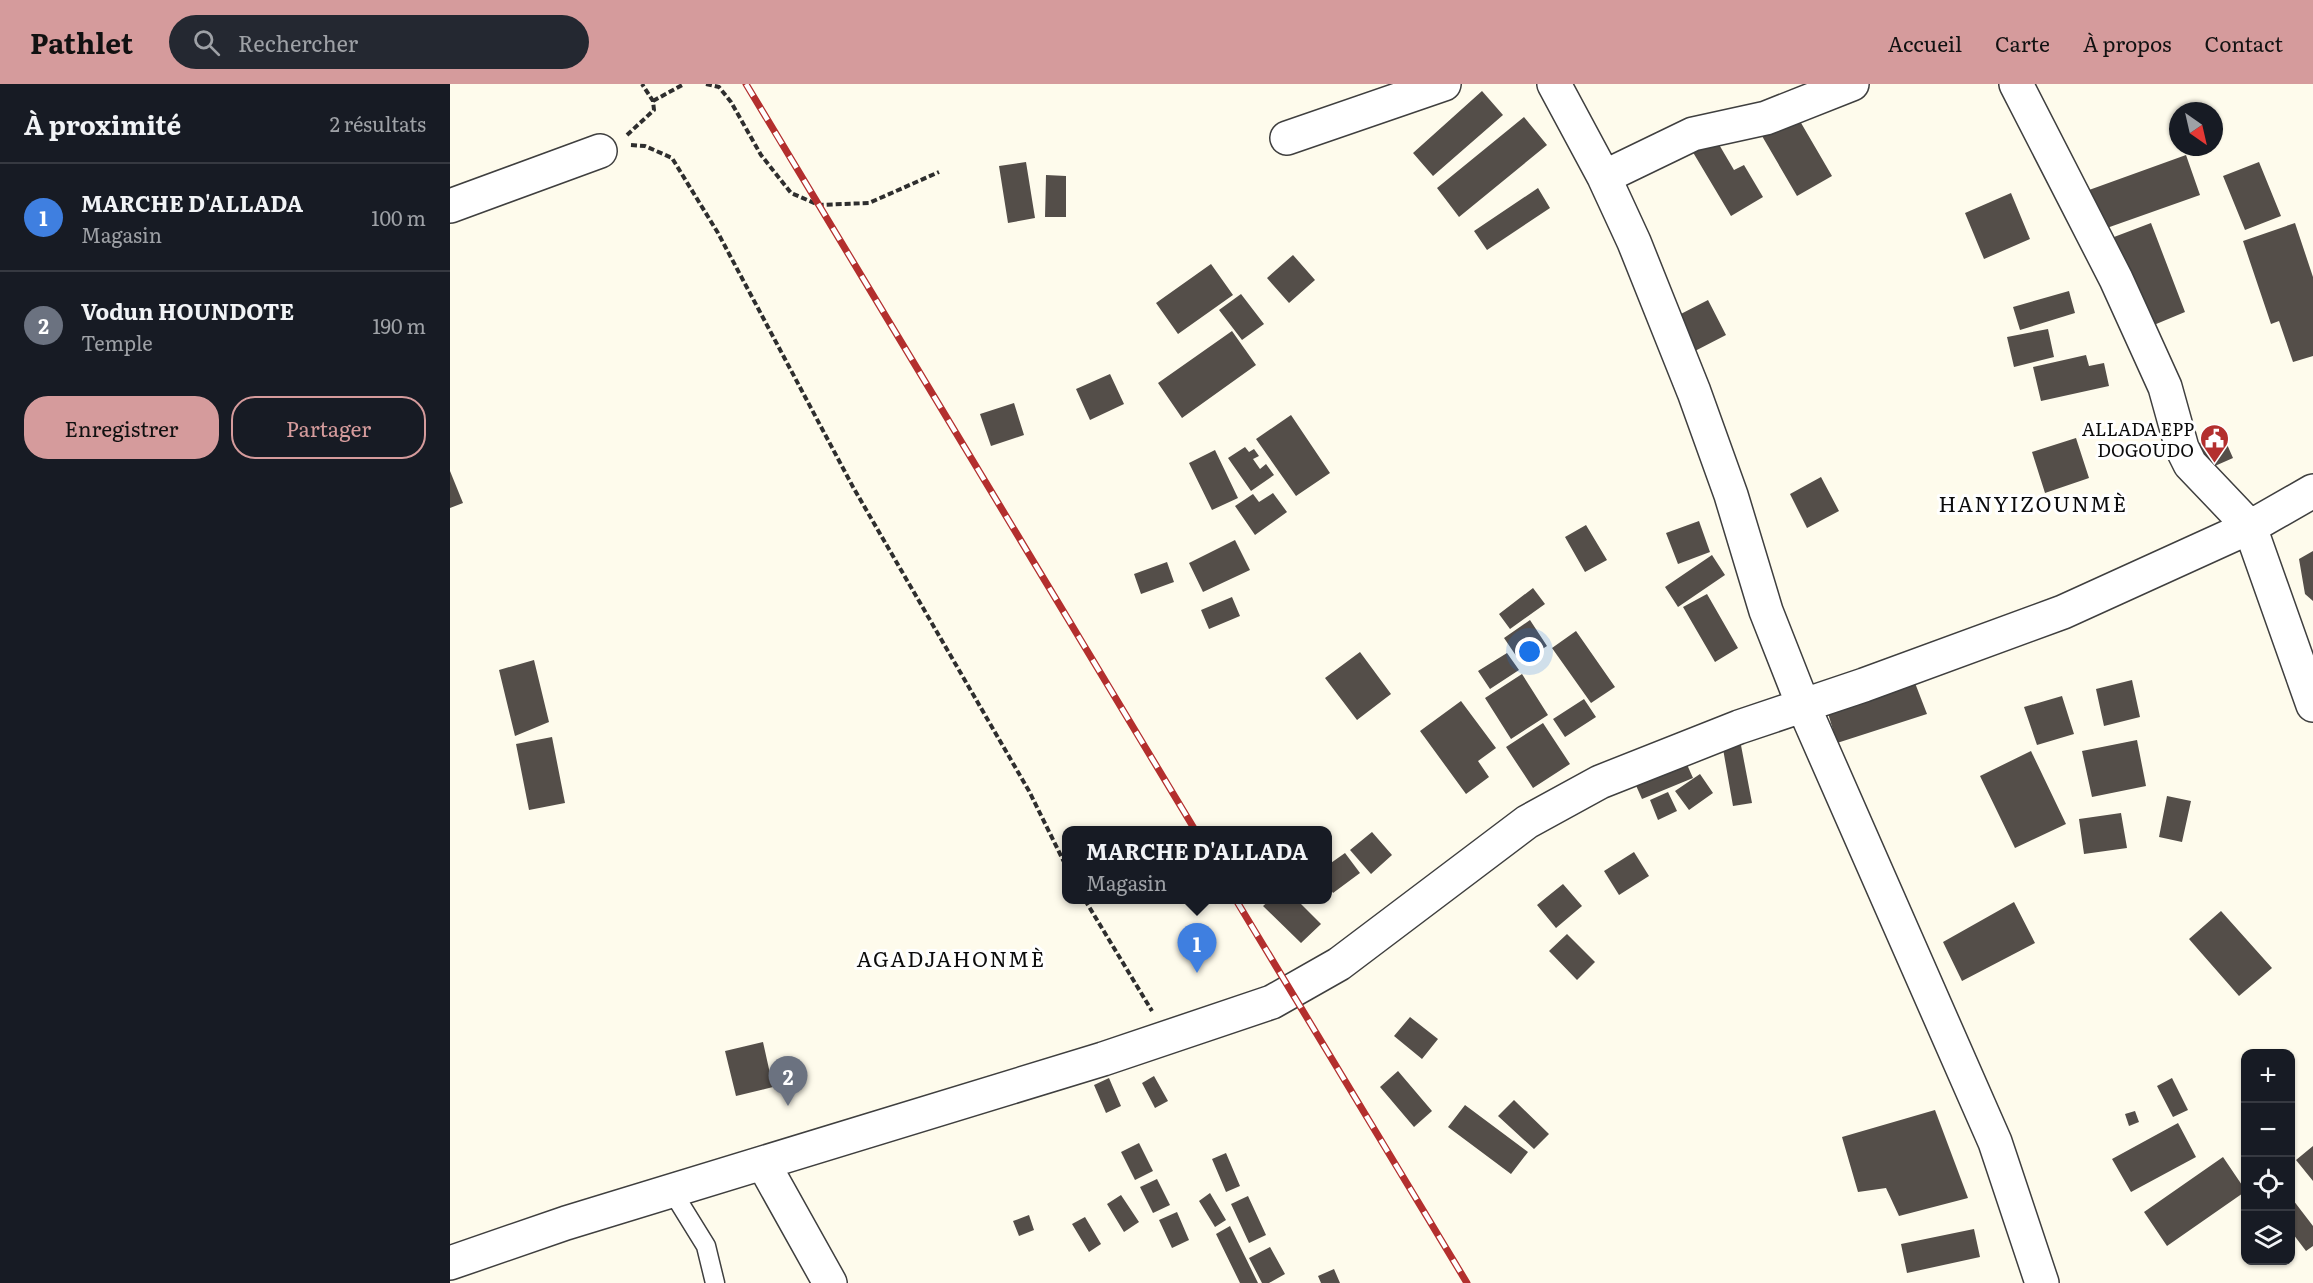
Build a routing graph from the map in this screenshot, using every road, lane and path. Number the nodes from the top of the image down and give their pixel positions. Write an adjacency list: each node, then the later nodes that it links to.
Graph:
1 (642, 84): 8 (path)
2 (684, 84): 8 (path)
3 (706, 84): 11 (path)
4 (1444, 84): 9 (street)
5 (1554, 84): 12 (street)
6 (1852, 84): 12 (street)
7 (2016, 84): 15 (street)
8 (653, 101): 10 (path)
9 (1287, 138)
10 (609, 147): 13 (street); 18 (path)
11 (939, 172)
12 (1604, 177): 16 (street)
13 (450, 206)
14 (2313, 491): 15 (street)
15 (2250, 527): 16 (street); 17 (street)
16 (1803, 705): 20 (street); 26 (street)
17 (2313, 705)
18 (1062, 858)
19 (1087, 904): 20 (path)
20 (1168, 1037): 21 (street)
21 (763, 1163): 22 (street); 25 (street)
22 (672, 1191): 23 (street); 24 (lane)
23 (450, 1263)
24 (715, 1283)
25 (830, 1283)
26 (2042, 1283)

